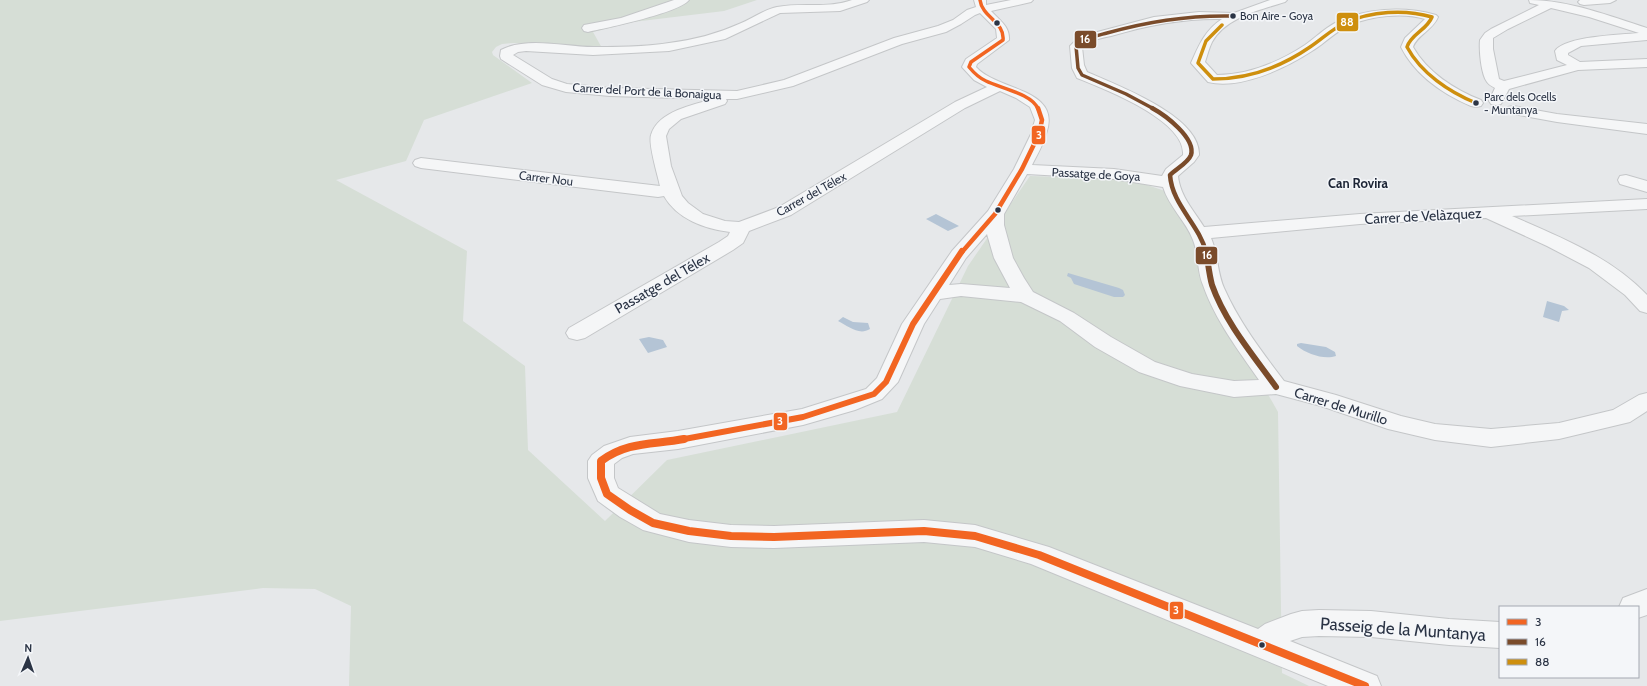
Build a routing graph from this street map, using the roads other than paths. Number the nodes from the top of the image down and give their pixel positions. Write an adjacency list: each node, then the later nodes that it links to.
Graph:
1 (682, 0): 11 (street)
2 (863, 0): 18 (street, Carrer del Port de la Bonaigua)
3 (1027, 0): 8 (street, Carrer del Port de la Bonaigua)
4 (1282, 0): 10 (street)
5 (1529, 0): 9 (street)
6 (1610, 0): 7 (street)
7 (1584, 2)
8 (981, 5): 17 (street); 18 (street, Carrer del Port de la Bonaigua)
9 (1549, 5): 12 (street); 16 (street)
10 (1233, 16): 20 (street); 26 (street)
11 (588, 28)
12 (1647, 32)
13 (1647, 36): 15 (street)
14 (1647, 63): 15 (street)
15 (1578, 66): 16 (street)
16 (1503, 86): 19 (street)
17 (998, 87): 24 (street); 32 (street, Carrer del Télex)
18 (737, 95): 28 (street, Carrer del Télex)
19 (1496, 101): 20 (street); 21 (street)
20 (1476, 103): 21 (street)
21 (1514, 110): 22 (street)
22 (1647, 129)
23 (421, 163): 28 (street, Carrer Nou)
24 (1022, 169): 26 (street, Passatge de Goya); 31 (street)
25 (1626, 180): 27 (street)
26 (1169, 183): 33 (street)
27 (1647, 187)
28 (670, 190): 32 (street, Carrer del Télex)
29 (1647, 204): 30 (street, Carrer de Velàzquez)
30 (1487, 212): 33 (street, Carrer de Velàzquez); 36 (street)
31 (995, 214): 34 (street); 35 (street, Carrer de Murillo)
32 (742, 228): 37 (street, Passatge del Télex)
33 (1199, 233): 38 (street)
34 (935, 293): 35 (street, Carrer de Murillo); 43 (street)
35 (1026, 296): 38 (street, Carrer de Murillo)
36 (1647, 306)
37 (577, 333)
38 (1276, 387): 39 (street, Carrer de Murillo)
39 (1647, 401)
40 (1647, 602): 41 (street)
41 (1637, 606)
42 (1499, 635): 43 (street, Passeig de la Muntanya)
43 (1263, 644): 44 (street)
44 (1365, 686)

